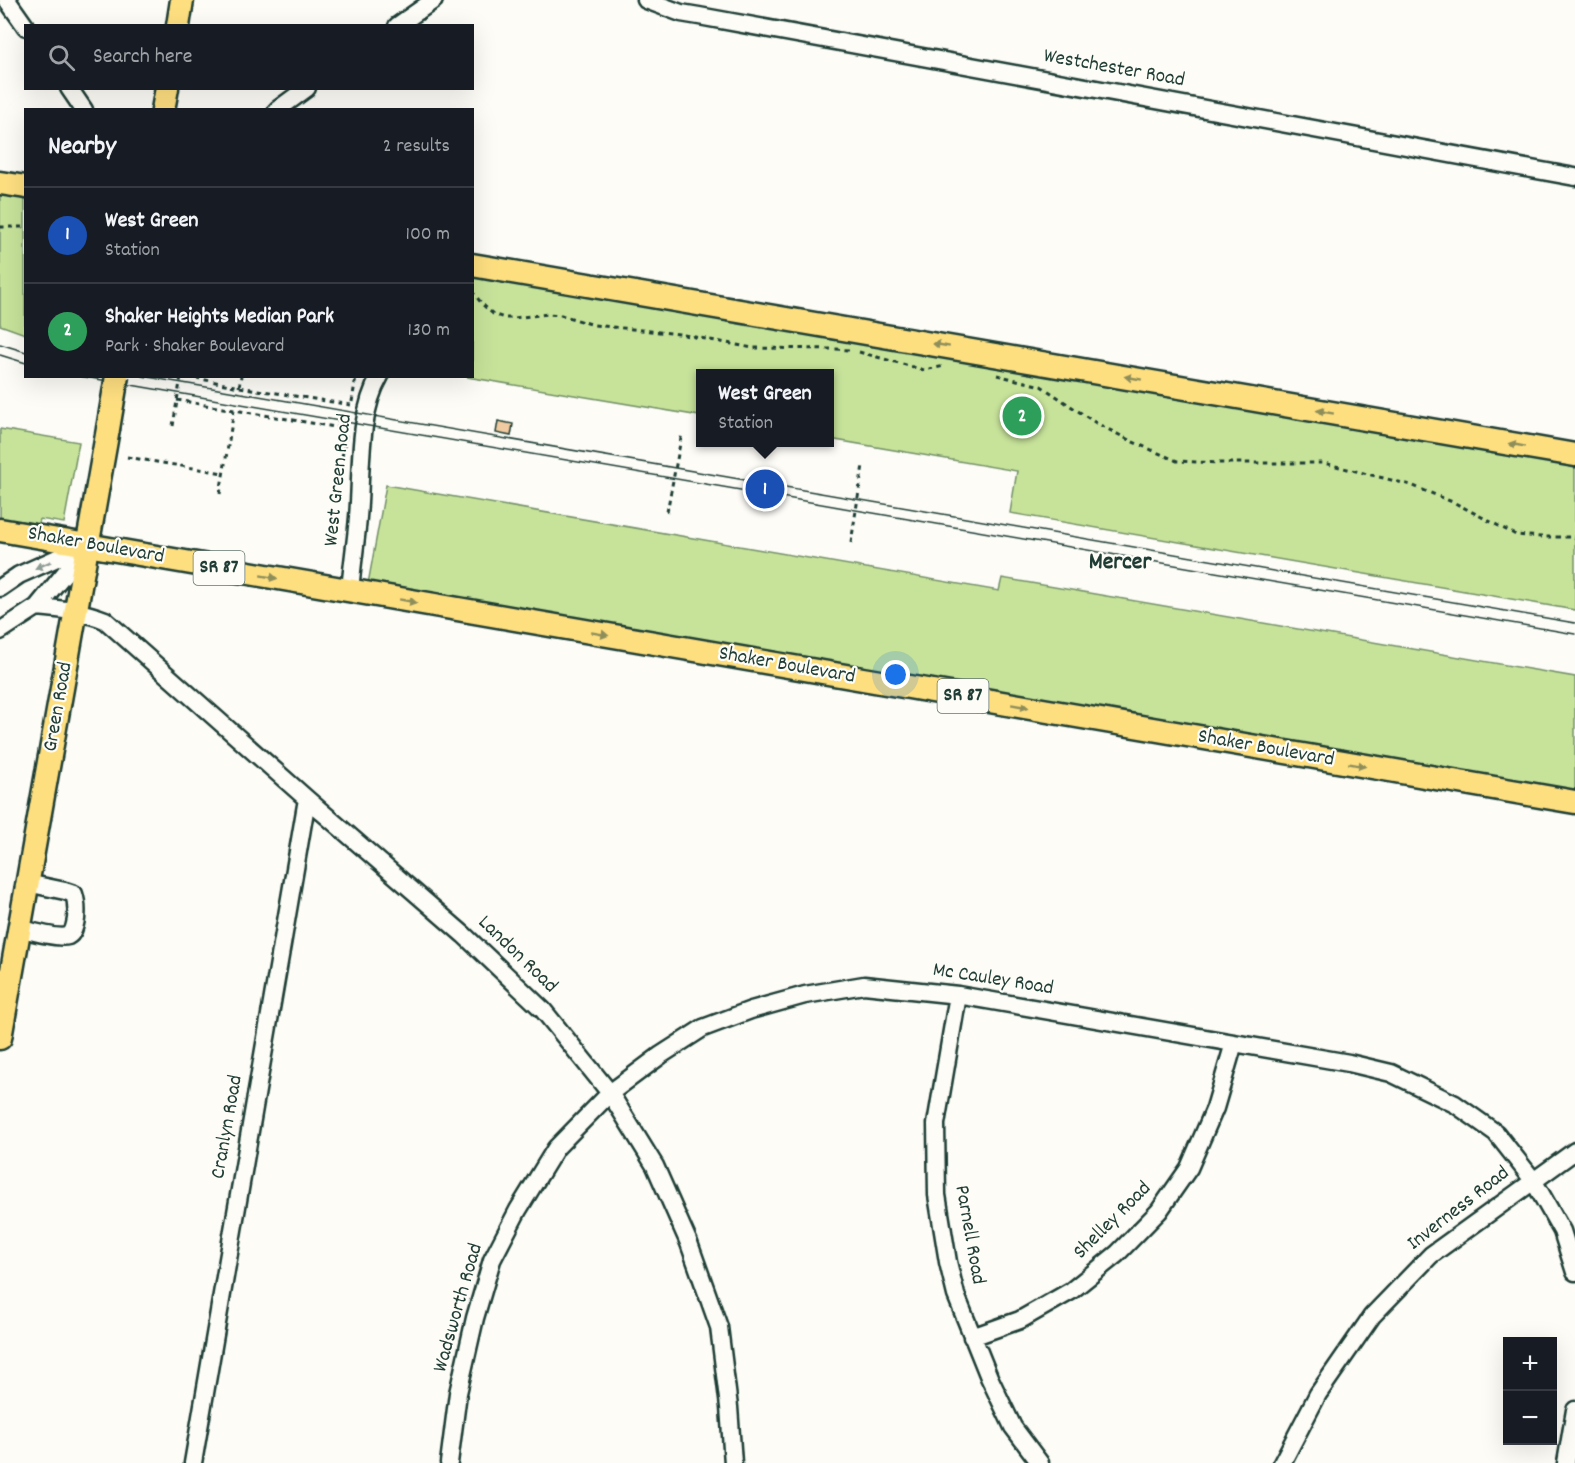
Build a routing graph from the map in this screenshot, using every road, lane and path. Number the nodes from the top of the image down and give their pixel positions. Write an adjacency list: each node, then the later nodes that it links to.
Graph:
1 (7, 0): 5 (street)
2 (182, 0): 6 (main road)
3 (434, 0): 7 (street)
4 (646, 0): 14 (street, Westchester Road)
5 (24, 24)
6 (178, 24)
7 (400, 24)
8 (70, 90): 11 (street)
9 (167, 90): 12 (main road)
10 (304, 90): 13 (street)
11 (83, 108)
12 (163, 108)
13 (280, 108)
14 (1575, 177)
15 (0, 183): 16 (main road)
16 (24, 188)
17 (0, 227): 18 (path)
18 (24, 227)
19 (474, 265): 35 (main road, one-way to 19)
20 (474, 294): 21 (path)
21 (951, 365)
22 (993, 374): 42 (path)
23 (117, 378): 44 (main road, Green Road, bridge)
24 (181, 378): 29 (path)
25 (197, 378): 28 (path)
26 (240, 378): 28 (path)
27 (379, 378): 46 (street, West Green Road)
28 (239, 387): 30 (path)
29 (177, 400): 31 (path); 32 (path)
30 (351, 405)
31 (234, 410): 33 (path); 38 (path)
32 (173, 426)
33 (347, 429)
34 (682, 433): 40 (path)
35 (1575, 455)
36 (127, 457): 38 (path)
37 (863, 465): 43 (path)
38 (223, 473): 39 (path)
39 (220, 494)
40 (667, 512)
41 (0, 530): 44 (main road, Shaker Boulevard / SR 87)
42 (1575, 537)
43 (851, 543)
44 (87, 545): 45 (street, one-way to 45); 46 (main road, Shaker Boulevard / SR 87, one-way to 46); 47 (street); 48 (main road, Green Road)
45 (0, 588)
46 (350, 591): 51 (main road, Shaker Boulevard / SR 87, one-way to 51)
47 (37, 607): 48 (street, Landon Road); 49 (street)
48 (76, 611): 50 (street, Landon Road); 52 (main road, Green Road)
49 (0, 631)
50 (307, 799): 57 (street, Landon Road); 63 (street, Cranlyn Road)
51 (1575, 802)
52 (27, 883): 53 (main road, Green Road); 53 (street)
53 (19, 928): 55 (main road, Green Road)
54 (958, 995): 56 (street, Mc Cauley Road); 57 (street, Mc Cauley Road); 61 (street, Parnell Road)
55 (0, 1038)
56 (1234, 1043): 59 (street, Mc Cauley Road); 61 (street, Shelley Road)
57 (610, 1093): 64 (street, Wadsworth Road); 65 (street, Landon Road)
58 (1575, 1151): 59 (street, Inverness Road)
59 (1533, 1180): 60 (street, Mc Cauley Road); 67 (street, Inverness Road)
60 (1575, 1272)
61 (972, 1336): 66 (street, Parnell Road)
62 (1575, 1410): 68 (street)
63 (193, 1463)
64 (449, 1463)
65 (733, 1463)
66 (1041, 1463)
67 (1282, 1463)
68 (1566, 1463)

